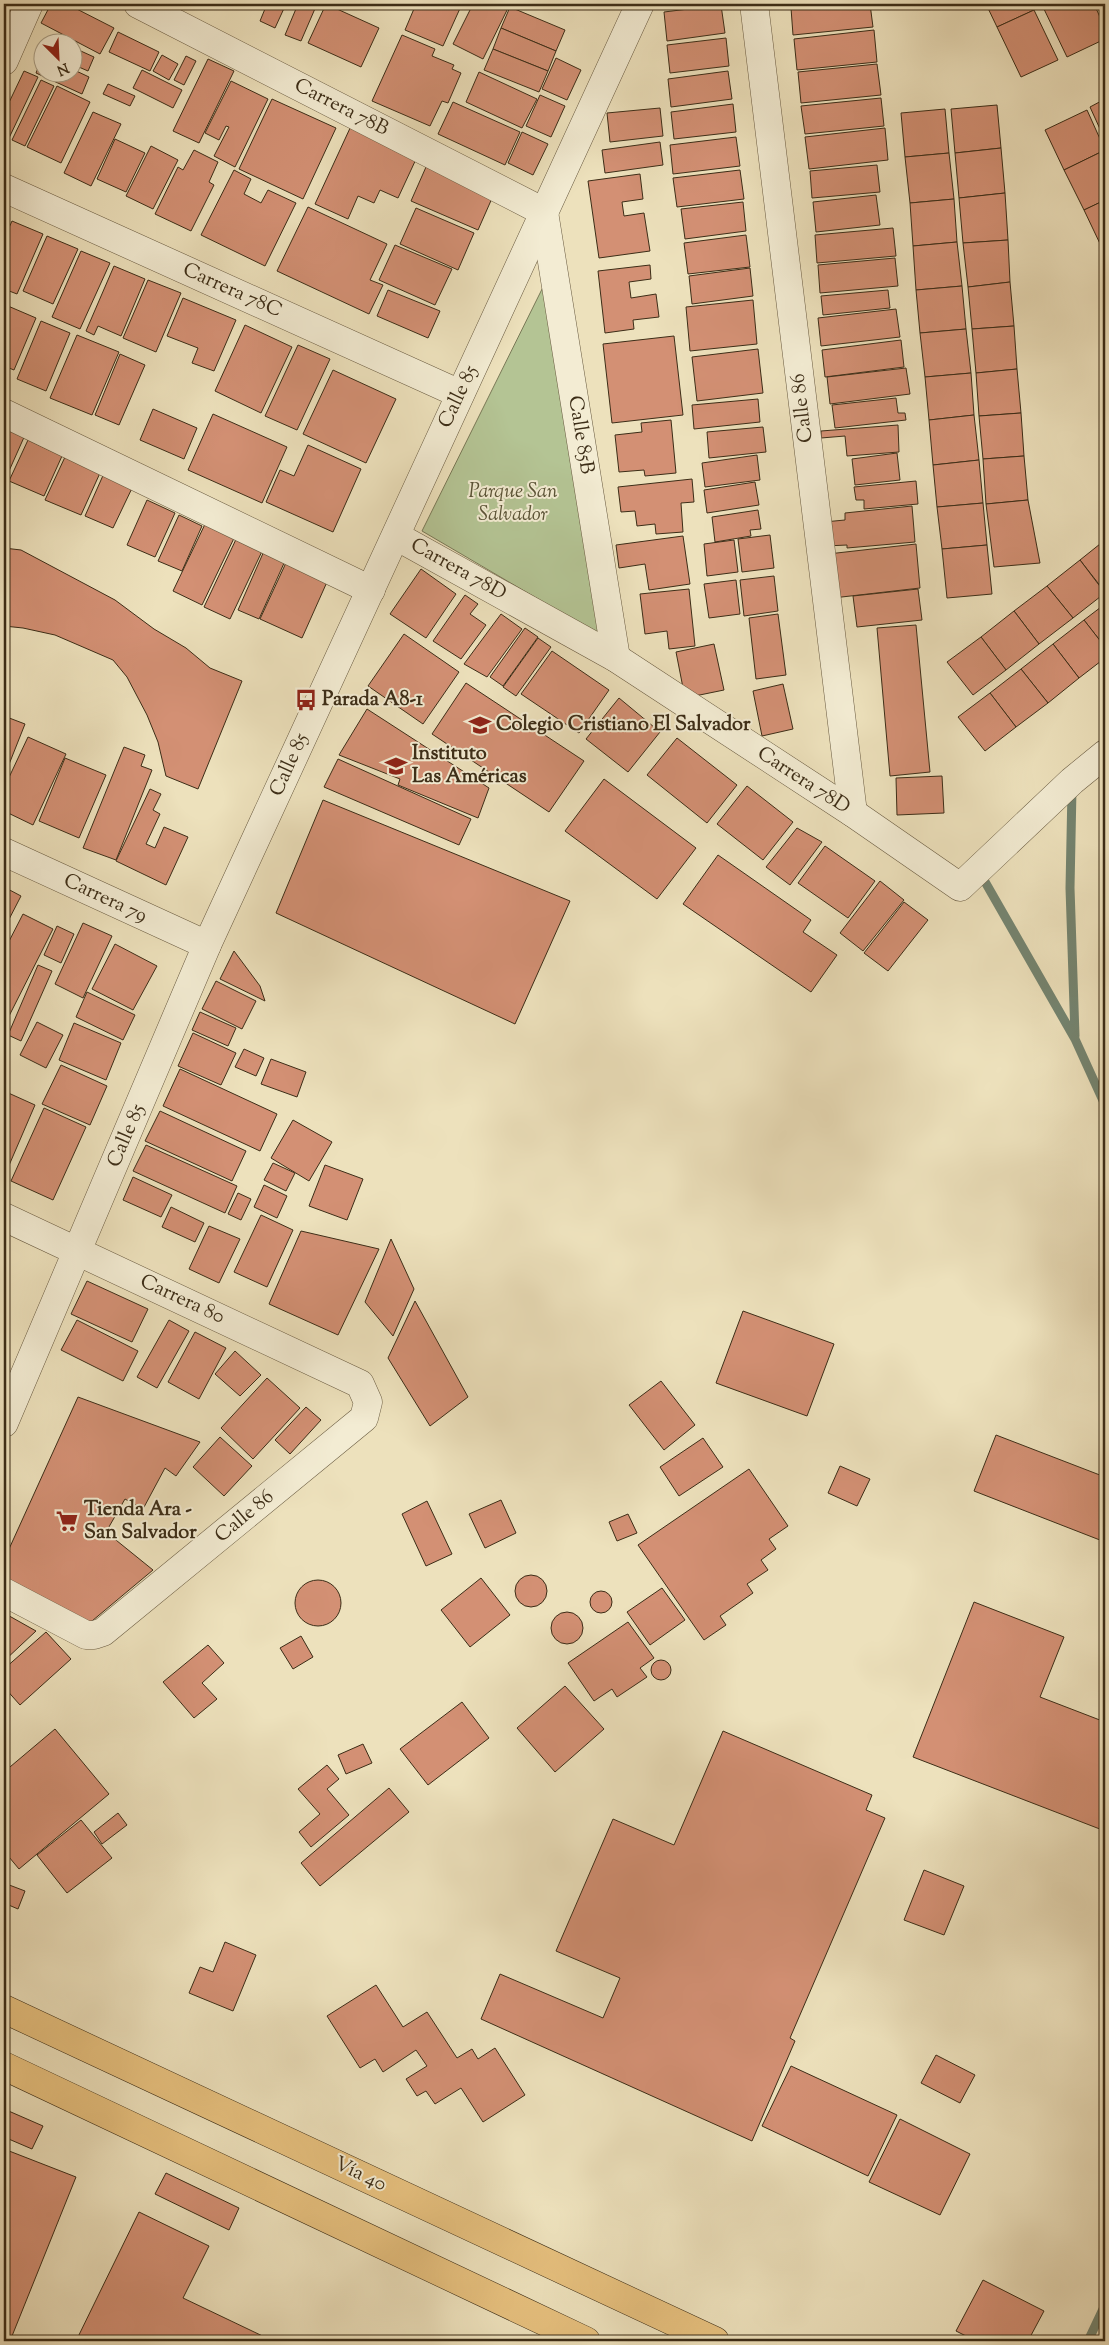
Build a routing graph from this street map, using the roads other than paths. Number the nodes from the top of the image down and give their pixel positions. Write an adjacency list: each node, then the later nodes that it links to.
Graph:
1 (30, 4): 5 (street)
2 (138, 4): 7 (street, Carrera 78B)
3 (639, 4): 7 (street, Calle 85)
4 (754, 4): 14 (street, Calle 86)
5 (4, 61)
6 (4, 188): 8 (street, Carrera 78C)
7 (544, 212): 8 (street, Calle 85); 12 (street, Calle 85B)
8 (460, 394): 10 (street, Calle 85)
9 (4, 413): 11 (street)
10 (396, 536): 11 (street, Calle 85); 12 (street, Carrera 78D)
11 (371, 590): 16 (street, Calle 85)
12 (616, 658): 14 (street, Carrera 78D)
13 (1105, 754): 14 (street, Carrera 78D)
14 (853, 813)
15 (4, 852): 16 (street, Carrera 79)
16 (207, 945): 18 (street, Calle 85)
17 (4, 1217): 18 (street, Carrera 80)
18 (78, 1252): 19 (street, Carrera 80); 20 (street, Calle 85)
19 (360, 1384): 21 (street, Calle 86)
20 (4, 1423)
21 (4, 1592)
22 (4, 2009): 25 (highway, Vía 40)
23 (4, 2066): 24 (highway)
24 (586, 2341)
25 (716, 2341)

